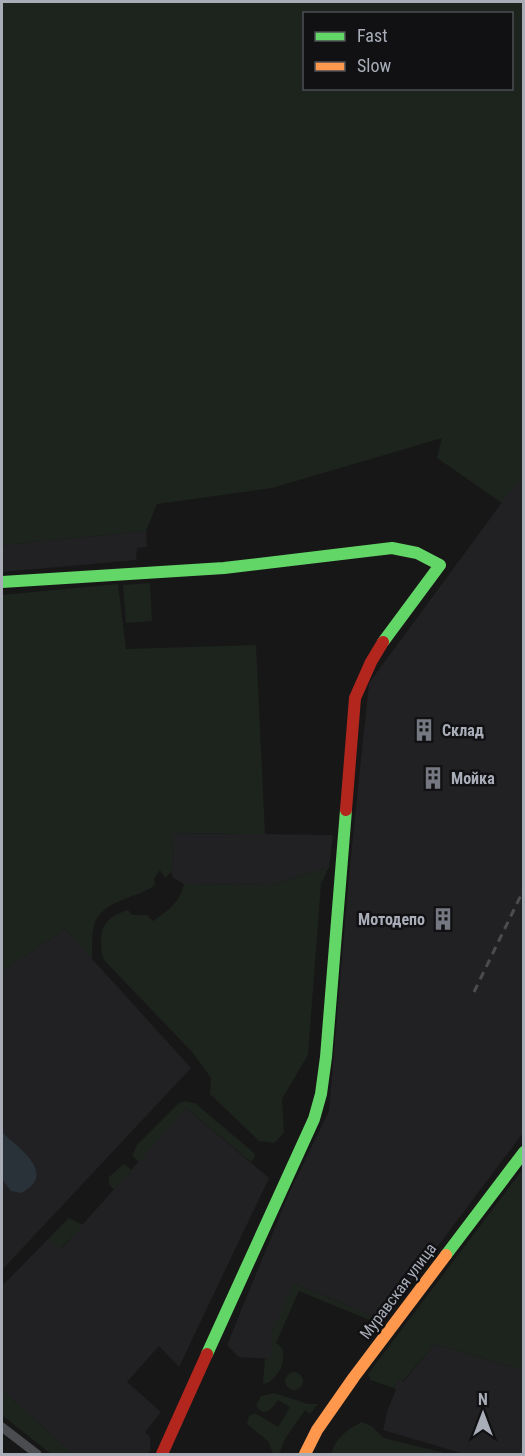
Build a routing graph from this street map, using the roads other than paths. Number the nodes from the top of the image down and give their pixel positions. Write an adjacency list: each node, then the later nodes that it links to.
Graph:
1 (2, 582): 5 (street)
2 (524, 1152): 6 (street, Муравская улица)
3 (2, 1427): 4 (street)
4 (37, 1455)
5 (162, 1455)
6 (305, 1455)

